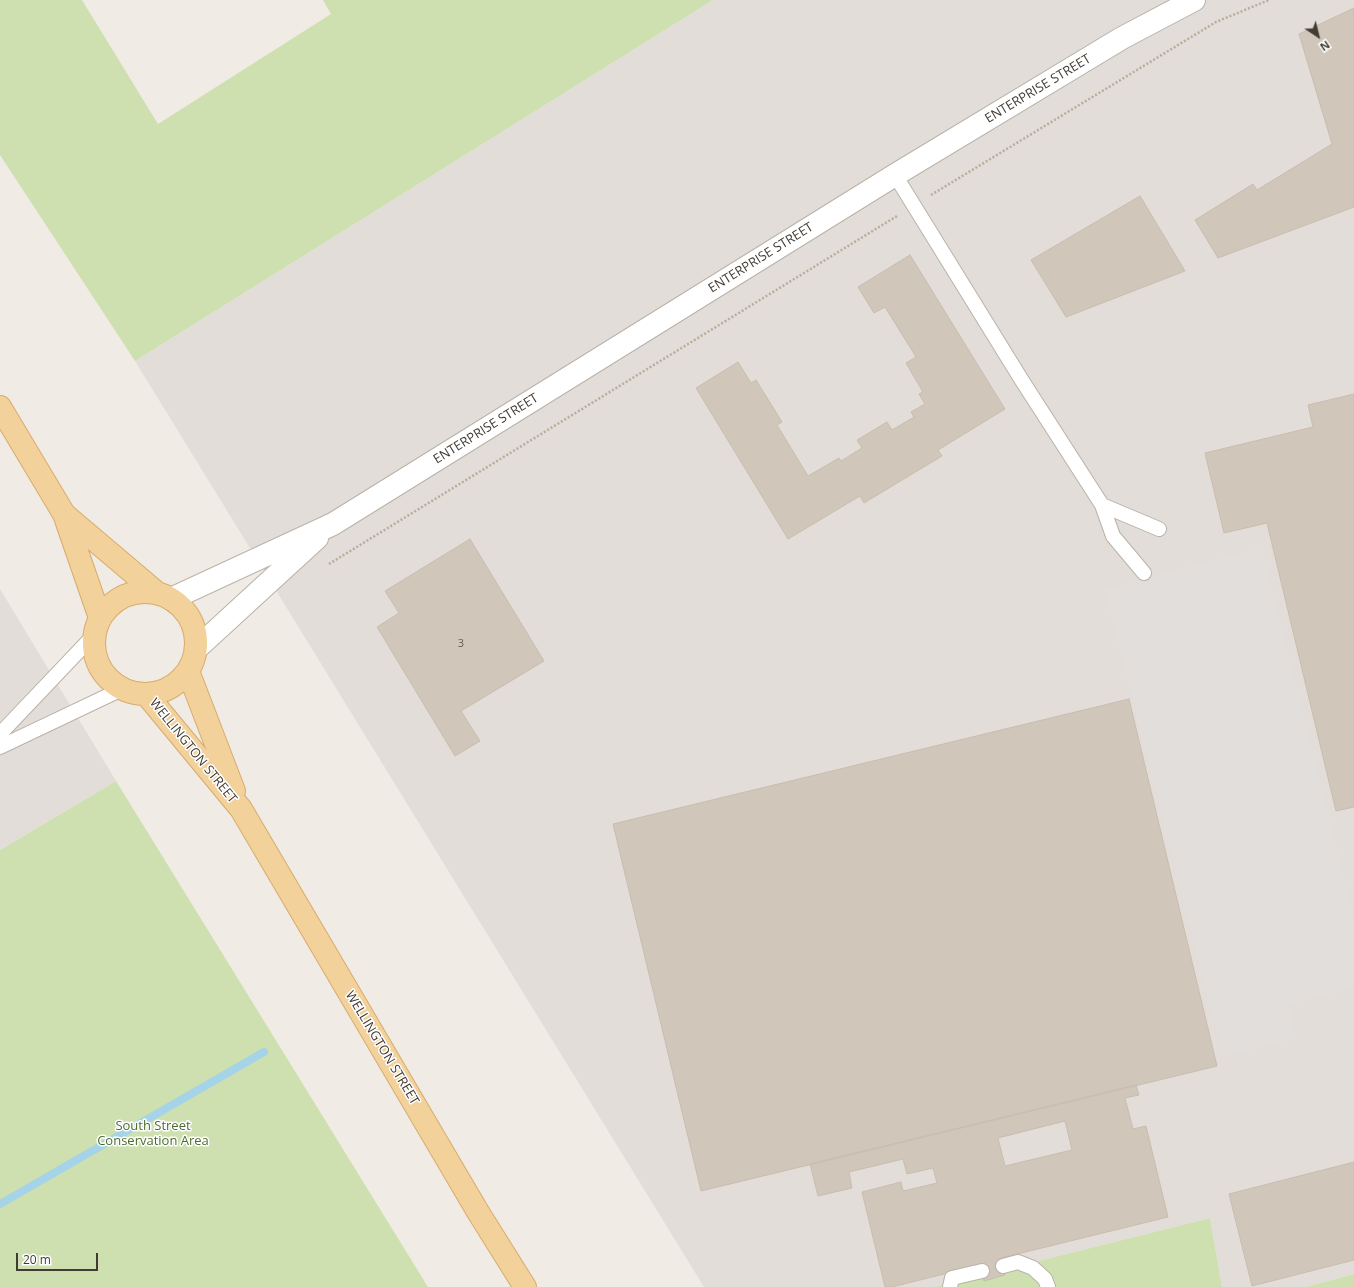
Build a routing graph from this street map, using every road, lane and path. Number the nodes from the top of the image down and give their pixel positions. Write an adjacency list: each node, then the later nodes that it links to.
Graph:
1 (1194, 0): 3 (street, ENTERPRISE STREET)
2 (1269, 0): 4 (path)
3 (895, 175): 4 (lane); 8 (street, ENTERPRISE STREET)
4 (914, 206): 6 (lane); 10 (path)
5 (0, 407): 7 (main road)
6 (1102, 505): 9 (lane); 11 (lane)
7 (64, 514): 12 (main road); 13 (main road)
8 (332, 524): 12 (street, ENTERPRISE STREET); 14 (street, ENTERPRISE STREET)
9 (1159, 529)
10 (329, 564)
11 (1144, 573)
12 (164, 596): 13 (main road); 14 (main road)
13 (97, 626): 16 (main road); 18 (lane)
14 (196, 649): 15 (main road)
15 (188, 671): 17 (main road); 20 (main road, WELLINGTON STREET)
16 (122, 689): 17 (main road); 19 (lane)
17 (146, 694): 20 (main road, WELLINGTON STREET)
18 (0, 734)
19 (0, 747)
20 (241, 809): 23 (main road, WELLINGTON STREET)
21 (1003, 1266): 25 (lane)
22 (982, 1271): 24 (lane)
23 (525, 1287)
24 (950, 1287)
25 (1048, 1287)

